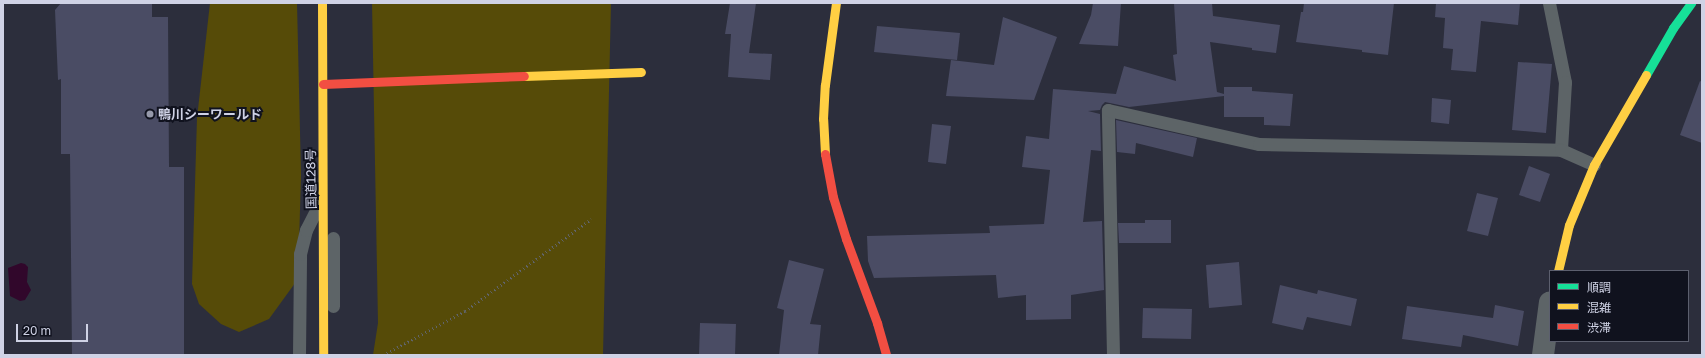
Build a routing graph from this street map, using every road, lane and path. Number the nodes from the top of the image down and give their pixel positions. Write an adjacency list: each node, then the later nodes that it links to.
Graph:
1 (322, 3): 6 (main road, 国道128号)
2 (836, 3): 17 (main road)
3 (1549, 3): 7 (lane)
4 (1691, 3): 8 (main road)
5 (641, 72): 6 (main road)
6 (323, 84): 9 (main road, 国道128号)
7 (1561, 150): 8 (lane); 18 (lane)
8 (1594, 165): 11 (main road)
9 (324, 195): 13 (lane); 14 (main road, 国道128号); 15 (lane)
10 (591, 219): 16 (path)
11 (1558, 270)
12 (1549, 310): 19 (street)
13 (298, 355)
14 (324, 355)
15 (327, 355)
16 (383, 355)
17 (886, 355)
18 (1113, 355)
19 (1543, 355)

